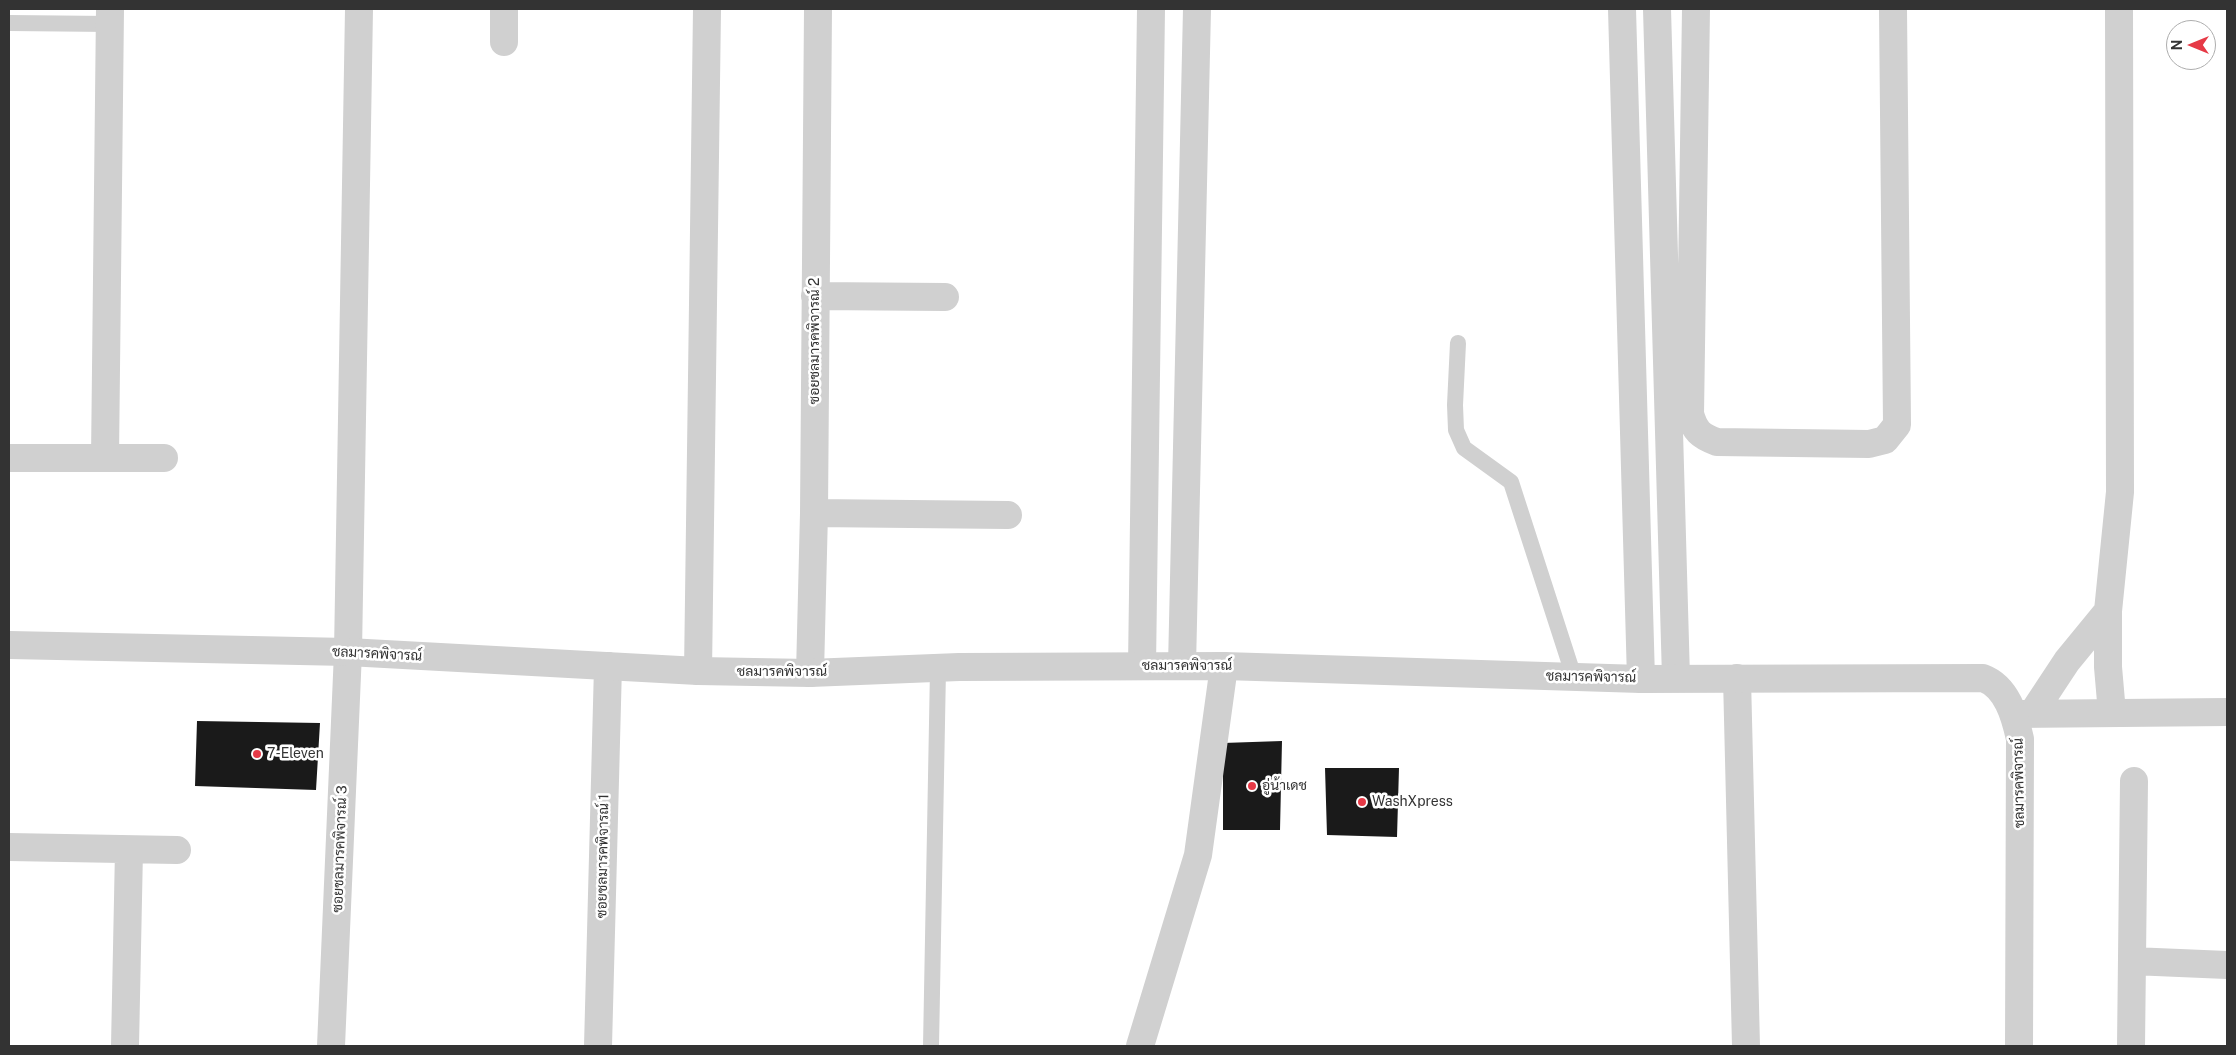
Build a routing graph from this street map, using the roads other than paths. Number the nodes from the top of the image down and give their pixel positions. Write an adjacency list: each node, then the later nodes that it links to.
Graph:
1 (359, 9): 25 (street, ซอยชลมารคพิจารณ์ 3)
2 (504, 9): 14 (street)
3 (708, 9): 31 (street)
4 (818, 9): 15 (street, ซอยชลมารคพิจารณ์ 2)
5 (1151, 9): 27 (street)
6 (1198, 9): 28 (street)
7 (1622, 9): 34 (street)
8 (1657, 9): 35 (street)
9 (1696, 9): 10 (street)
10 (1893, 9)
11 (2118, 9): 23 (street)
12 (110, 16): 13 (lane); 19 (street)
13 (9, 23)
14 (504, 42)
15 (815, 296): 16 (street); 21 (street, ซอยชลมารคพิจารณ์ 2)
16 (945, 297)
17 (1458, 342): 33 (lane)
18 (9, 458): 19 (street)
19 (105, 458): 20 (street)
20 (164, 458)
21 (814, 513): 22 (street); 32 (street, ซอยชลมารคพิจารณ์ 2)
22 (1008, 515)
23 (2108, 611): 38 (street); 39 (street)
24 (9, 645): 25 (street, ชลมารคพิจารณ์)
25 (348, 652): 26 (street, ชลมารคพิจารณ์); 47 (street, ซอยชลมารคพิจารณ์ 3)
26 (608, 666): 31 (street, ชลมารคพิจารณ์); 48 (street, ซอยชลมารคพิจารณ์ 1)
27 (1142, 666): 28 (street, ชลมารคพิจารณ์); 30 (street, ชลมารคพิจารณ์)
28 (1182, 666): 29 (street, ชลมารคพิจารณ์)
29 (1224, 666): 33 (street, ชลมารคพิจารณ์); 50 (street)
30 (938, 669): 32 (street, ชลมารคพิจารณ์); 49 (lane)
31 (698, 671): 32 (street, ชลมารคพิจารณ์)
32 (810, 673)
33 (1574, 677): 34 (street, ชลมารคพิจารณ์)
34 (1641, 678): 35 (street, ชลมารคพิจารณ์)
35 (1676, 678): 36 (street, ชลมารคพิจารณ์)
36 (1737, 678): 39 (street, ชลมารคพิจารณ์); 51 (street)
37 (2227, 712): 38 (street)
38 (2112, 713): 39 (street)
39 (2023, 714): 52 (street, ชลมารคพิจารณ์)
40 (2134, 782): 44 (street)
41 (9, 847): 42 (street)
42 (128, 850): 43 (street); 46 (street)
43 (178, 850)
44 (2132, 961): 45 (street); 53 (street)
45 (2227, 965)
46 (125, 1046)
47 (331, 1046)
48 (598, 1046)
49 (931, 1046)
50 (1140, 1046)
51 (1746, 1046)
52 (2019, 1046)
53 (2130, 1046)

